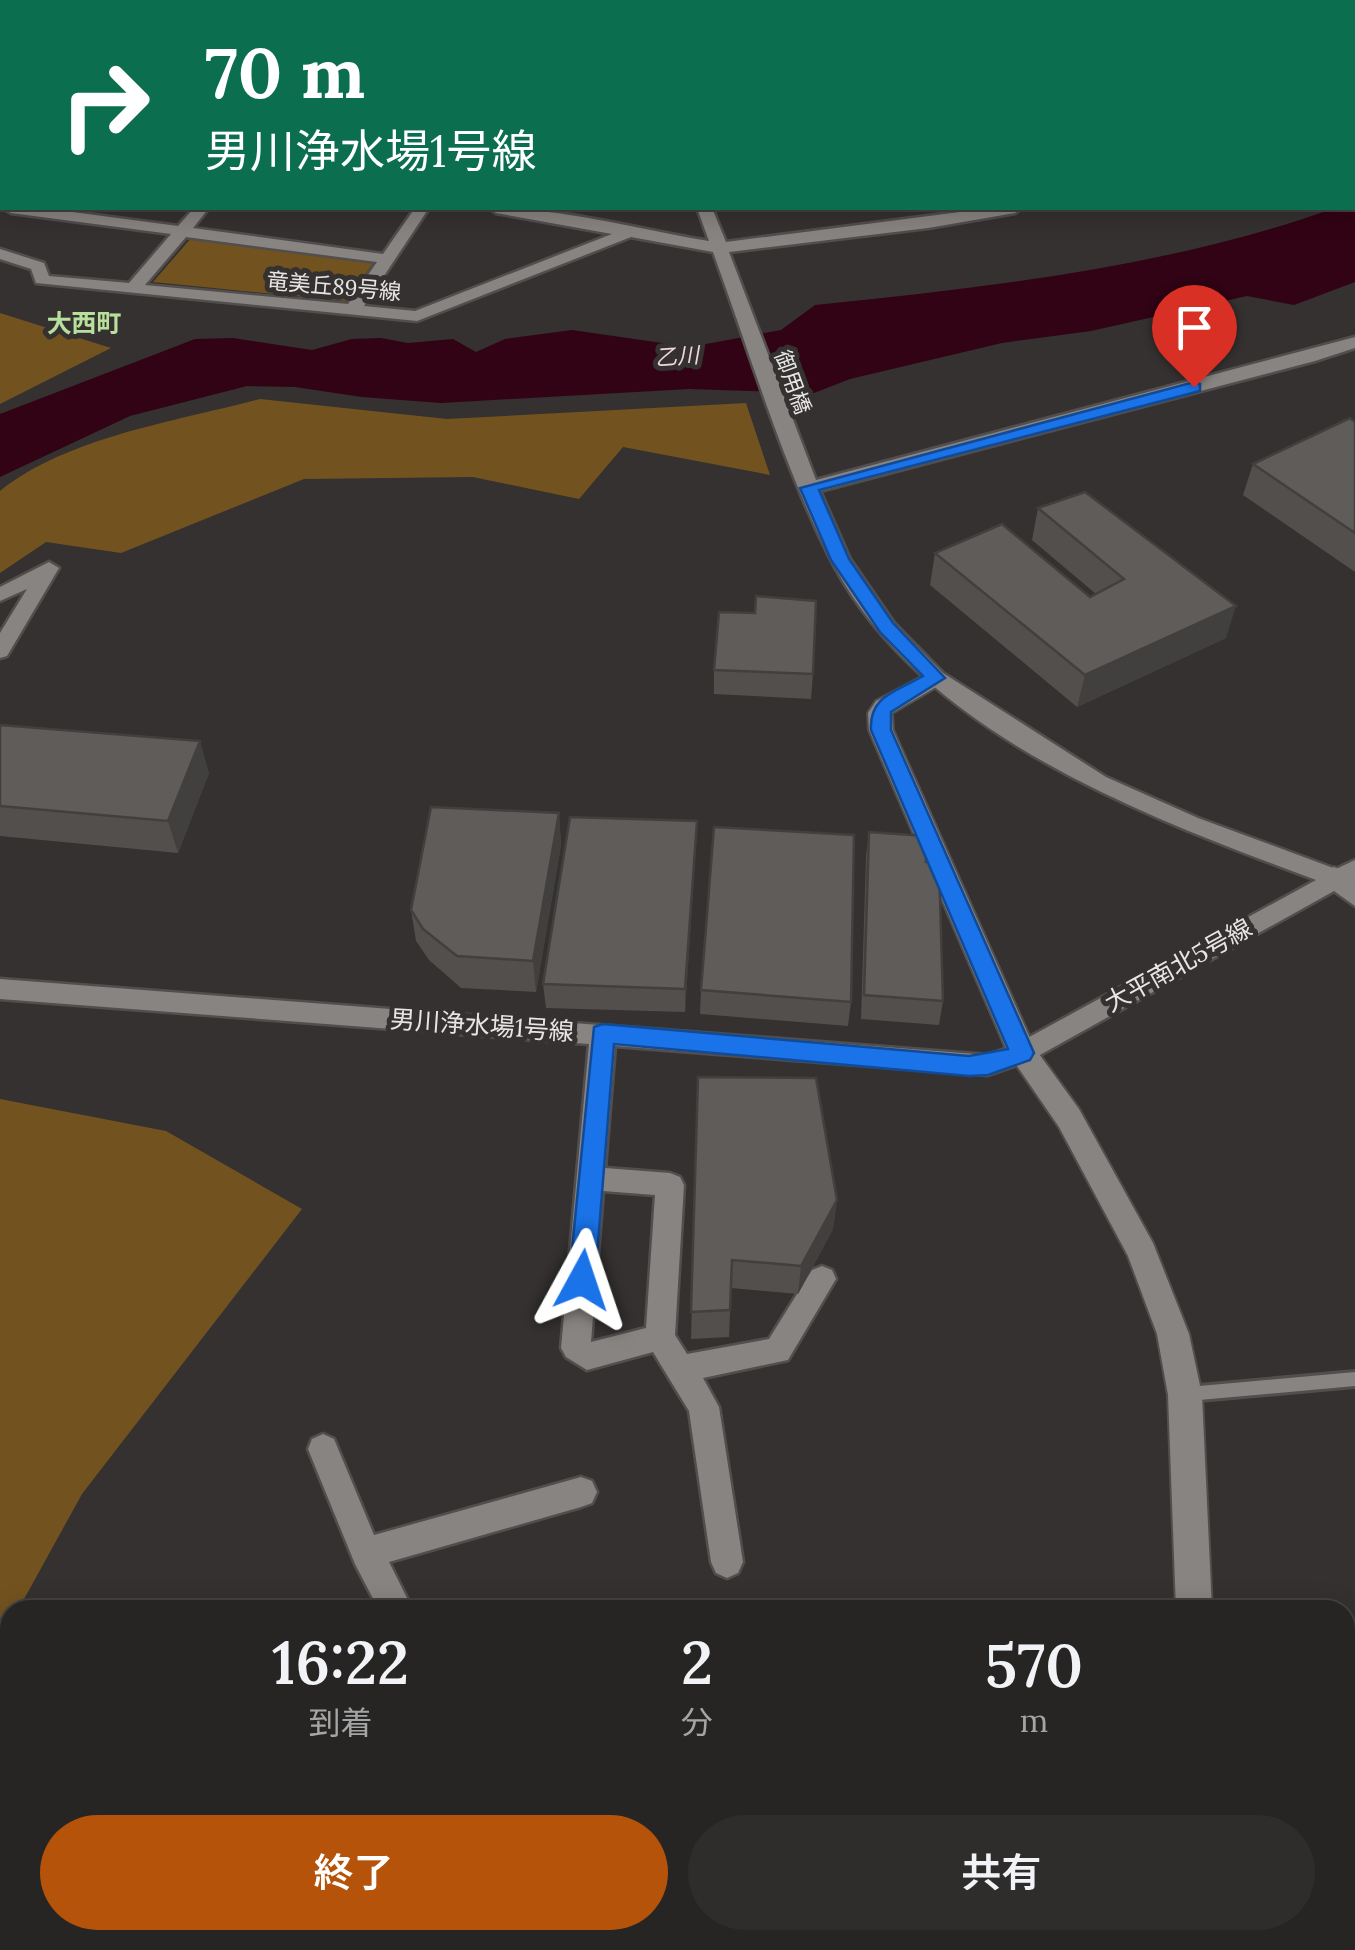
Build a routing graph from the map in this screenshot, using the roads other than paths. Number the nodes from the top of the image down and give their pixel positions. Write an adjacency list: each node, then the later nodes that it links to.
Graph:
1 (27, 210): 7 (street)
2 (200, 210): 7 (street)
3 (421, 210): 11 (street)
4 (509, 210): 8 (street)
5 (706, 210): 9 (street, 御用橋)
6 (996, 210): 9 (street)
7 (182, 230): 11 (street); 12 (street)
8 (636, 230): 9 (street); 13 (street, 竜美丘89号線)
9 (719, 248): 15 (street, 御用橋)
10 (0, 254): 12 (street, 竜美丘89号線)
11 (386, 258): 13 (street)
12 (132, 288): 13 (street, 竜美丘89号線)
13 (352, 310)
14 (1355, 342): 15 (street)
15 (809, 488): 18 (street, 御用橋)
16 (0, 596): 17 (street)
17 (0, 652)
18 (935, 678): 19 (street, 御用橋); 23 (street)
19 (1348, 877): 20 (street); 23 (street, 大平南北5号線)
20 (1355, 898)
21 (0, 989): 22 (street, 男川浄水場1号線)
22 (603, 1034): 23 (street, 男川浄水場1号線); 24 (street)
23 (1022, 1053): 29 (street)
24 (590, 1178): 26 (street); 26 (street)
25 (822, 1279): 27 (street)
26 (660, 1337): 27 (street)
27 (680, 1369): 33 (street)
28 (1355, 1378): 29 (lane)
29 (1184, 1395): 35 (street)
30 (323, 1449): 32 (street)
31 (581, 1492): 32 (street)
32 (366, 1552): 34 (street)
33 (728, 1562)
34 (392, 1600)
35 (1194, 1600)

